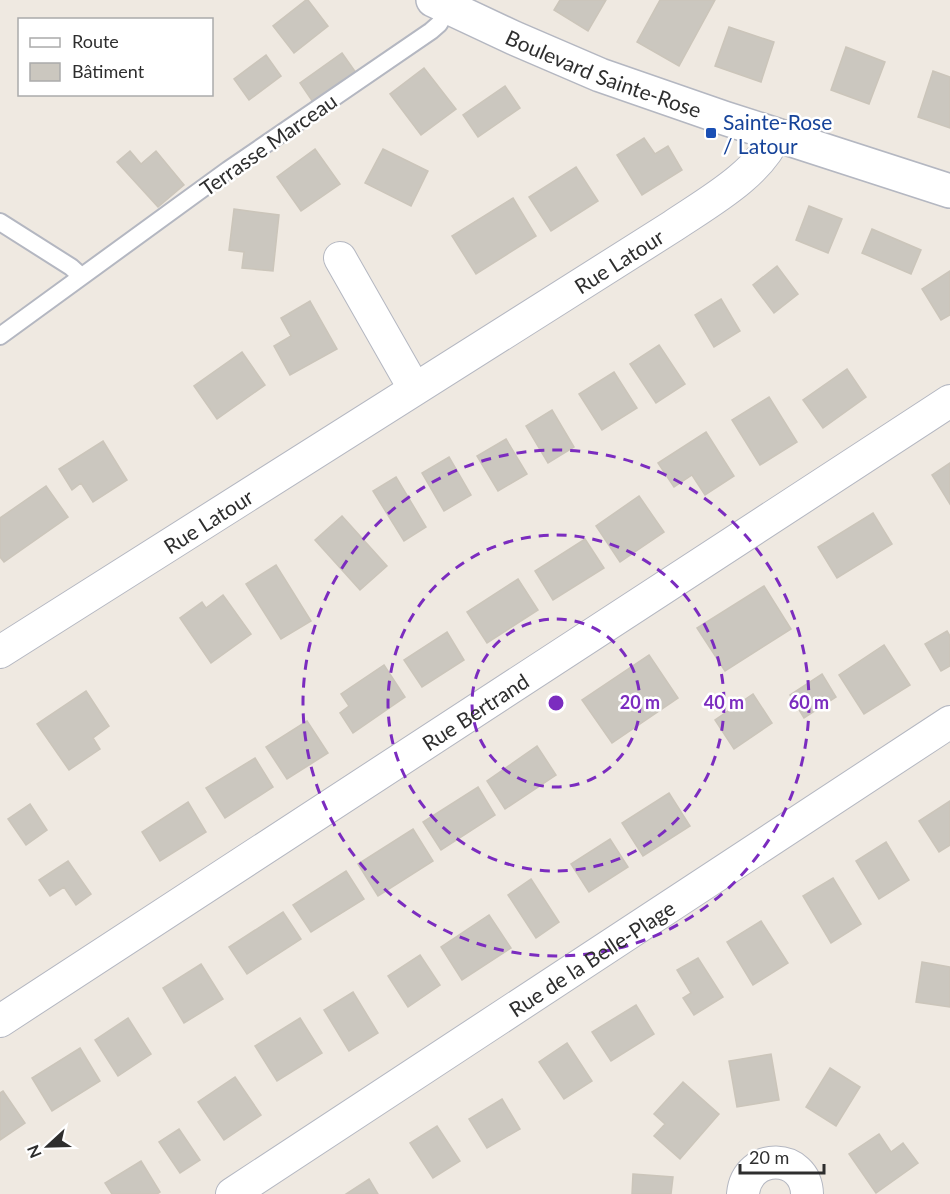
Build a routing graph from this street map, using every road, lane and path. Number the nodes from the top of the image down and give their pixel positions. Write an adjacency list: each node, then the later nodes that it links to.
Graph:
1 (441, 4): 2 (street, Boulevard Sainte-Rose); 6 (lane, Terrasse Marceau)
2 (776, 134): 3 (street, Boulevard Sainte-Rose); 8 (street, Rue Latour)
3 (950, 191)
4 (0, 222): 6 (lane)
5 (340, 258): 8 (street)
6 (81, 276): 7 (lane, Terrasse Marceau)
7 (0, 336)
8 (414, 388): 10 (street, Rue Latour)
9 (950, 401): 12 (street, Rue Bertrand)
10 (5, 639)
11 (950, 722): 13 (street, Rue de la Belle-Plage)
12 (0, 1021)
13 (232, 1194)
14 (743, 1194): 15 (street)
15 (807, 1194)

